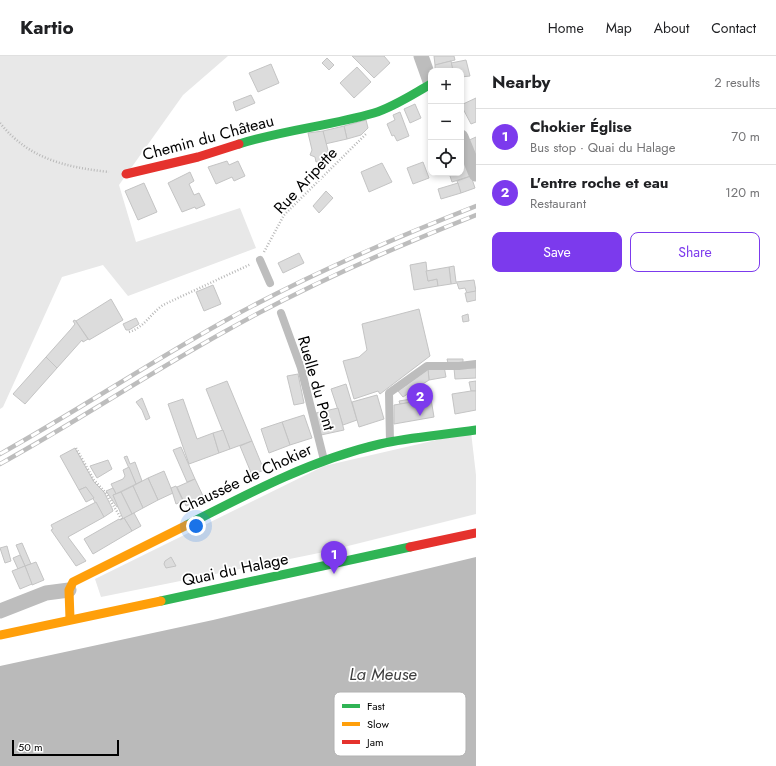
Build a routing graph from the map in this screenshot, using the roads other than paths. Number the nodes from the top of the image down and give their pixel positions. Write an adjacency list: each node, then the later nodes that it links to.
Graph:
1 (421, 56): 2 (street)
2 (428, 76)
3 (428, 86): 5 (street, Chemin du Château)
4 (462, 140): 6 (street)
5 (126, 174)
6 (476, 174)
7 (260, 260): 8 (lane)
8 (270, 283)
9 (281, 313): 13 (lane, Ruelle du Pont)
10 (476, 364): 12 (lane)
11 (476, 430): 12 (street, Chaussée de Chokier)
12 (390, 443): 13 (street, Chaussée de Chokier)
13 (324, 461): 15 (street, Chaussée de Chokier)
14 (476, 533): 17 (street, Quai du Halage)
15 (69, 590): 16 (street); 17 (street)
16 (0, 611)
17 (70, 619): 18 (street, Quai du Halage)
18 (0, 635)

